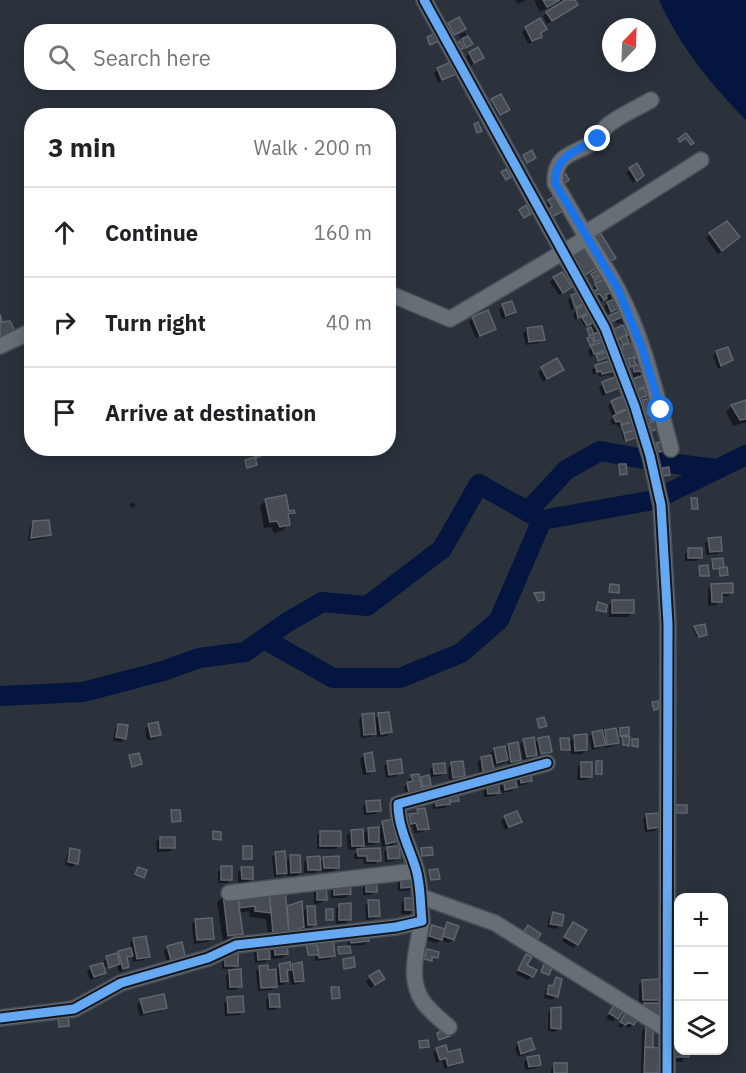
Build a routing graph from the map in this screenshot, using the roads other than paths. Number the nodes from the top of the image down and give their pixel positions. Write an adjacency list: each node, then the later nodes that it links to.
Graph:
1 (424, 0): 5 (street)
2 (651, 100): 4 (street)
3 (701, 160): 4 (street)
4 (585, 236): 5 (street); 9 (street)
5 (562, 253): 6 (street); 17 (street)
6 (396, 297)
7 (24, 335): 8 (street)
8 (0, 346)
9 (671, 449)
10 (547, 763): 11 (street)
11 (416, 871): 12 (street); 13 (street)
12 (229, 893)
13 (422, 897): 14 (street); 17 (street)
14 (422, 921): 15 (street); 16 (street)
15 (0, 1018)
16 (449, 1028)
17 (666, 1029): 18 (street)
18 (667, 1073)

